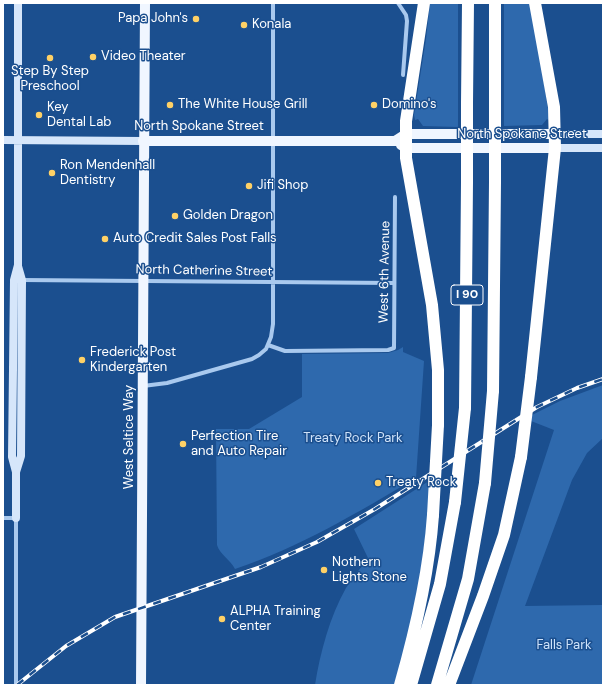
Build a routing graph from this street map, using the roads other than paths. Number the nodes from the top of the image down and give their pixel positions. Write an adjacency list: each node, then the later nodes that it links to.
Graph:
1 (18, 3): 14 (street)
2 (144, 3): 16 (main road, West Seltice Way)
3 (273, 3): 15 (street)
4 (398, 3): 9 (street)
5 (424, 3): 10 (highway)
6 (468, 3): 33 (highway, I 90, bridge)
7 (495, 3): 34 (highway, I 90, bridge)
8 (535, 3): 11 (highway)
9 (403, 75)
10 (406, 134): 11 (main road, North Spokane Street); 17 (main road); 18 (highway)
11 (556, 134): 12 (street, North Spokane Street); 19 (highway)
12 (603, 134)
13 (3, 140): 14 (street, North Spokane Street)
14 (18, 140): 16 (street, North Spokane Street); 22 (street)
15 (273, 140): 16 (main road, North Spokane Street); 17 (main road, North Spokane Street); 24 (street)
16 (143, 141): 23 (main road, West Seltice Way)
17 (395, 141): 18 (main road)
18 (406, 148): 19 (main road, North Spokane Street); 32 (highway, bridge)
19 (556, 148): 20 (street, North Spokane Street); 35 (highway, bridge)
20 (603, 148)
21 (395, 197): 25 (street, West 6th Avenue)
22 (18, 280): 23 (street, North Catherine Street); 29 (street)
23 (144, 280): 24 (street, North Catherine Street); 27 (main road, West Seltice Way)
24 (274, 281): 25 (street, North Catherine Street); 26 (street)
25 (394, 282): 26 (street, West 6th Avenue)
26 (268, 345): 27 (street)
27 (143, 386): 31 (main road, West Seltice Way)
28 (3, 518): 29 (street)
29 (16, 518): 30 (street)
30 (16, 685)
31 (141, 685)
32 (400, 685)
33 (411, 685)
34 (437, 685)
35 (449, 685)

